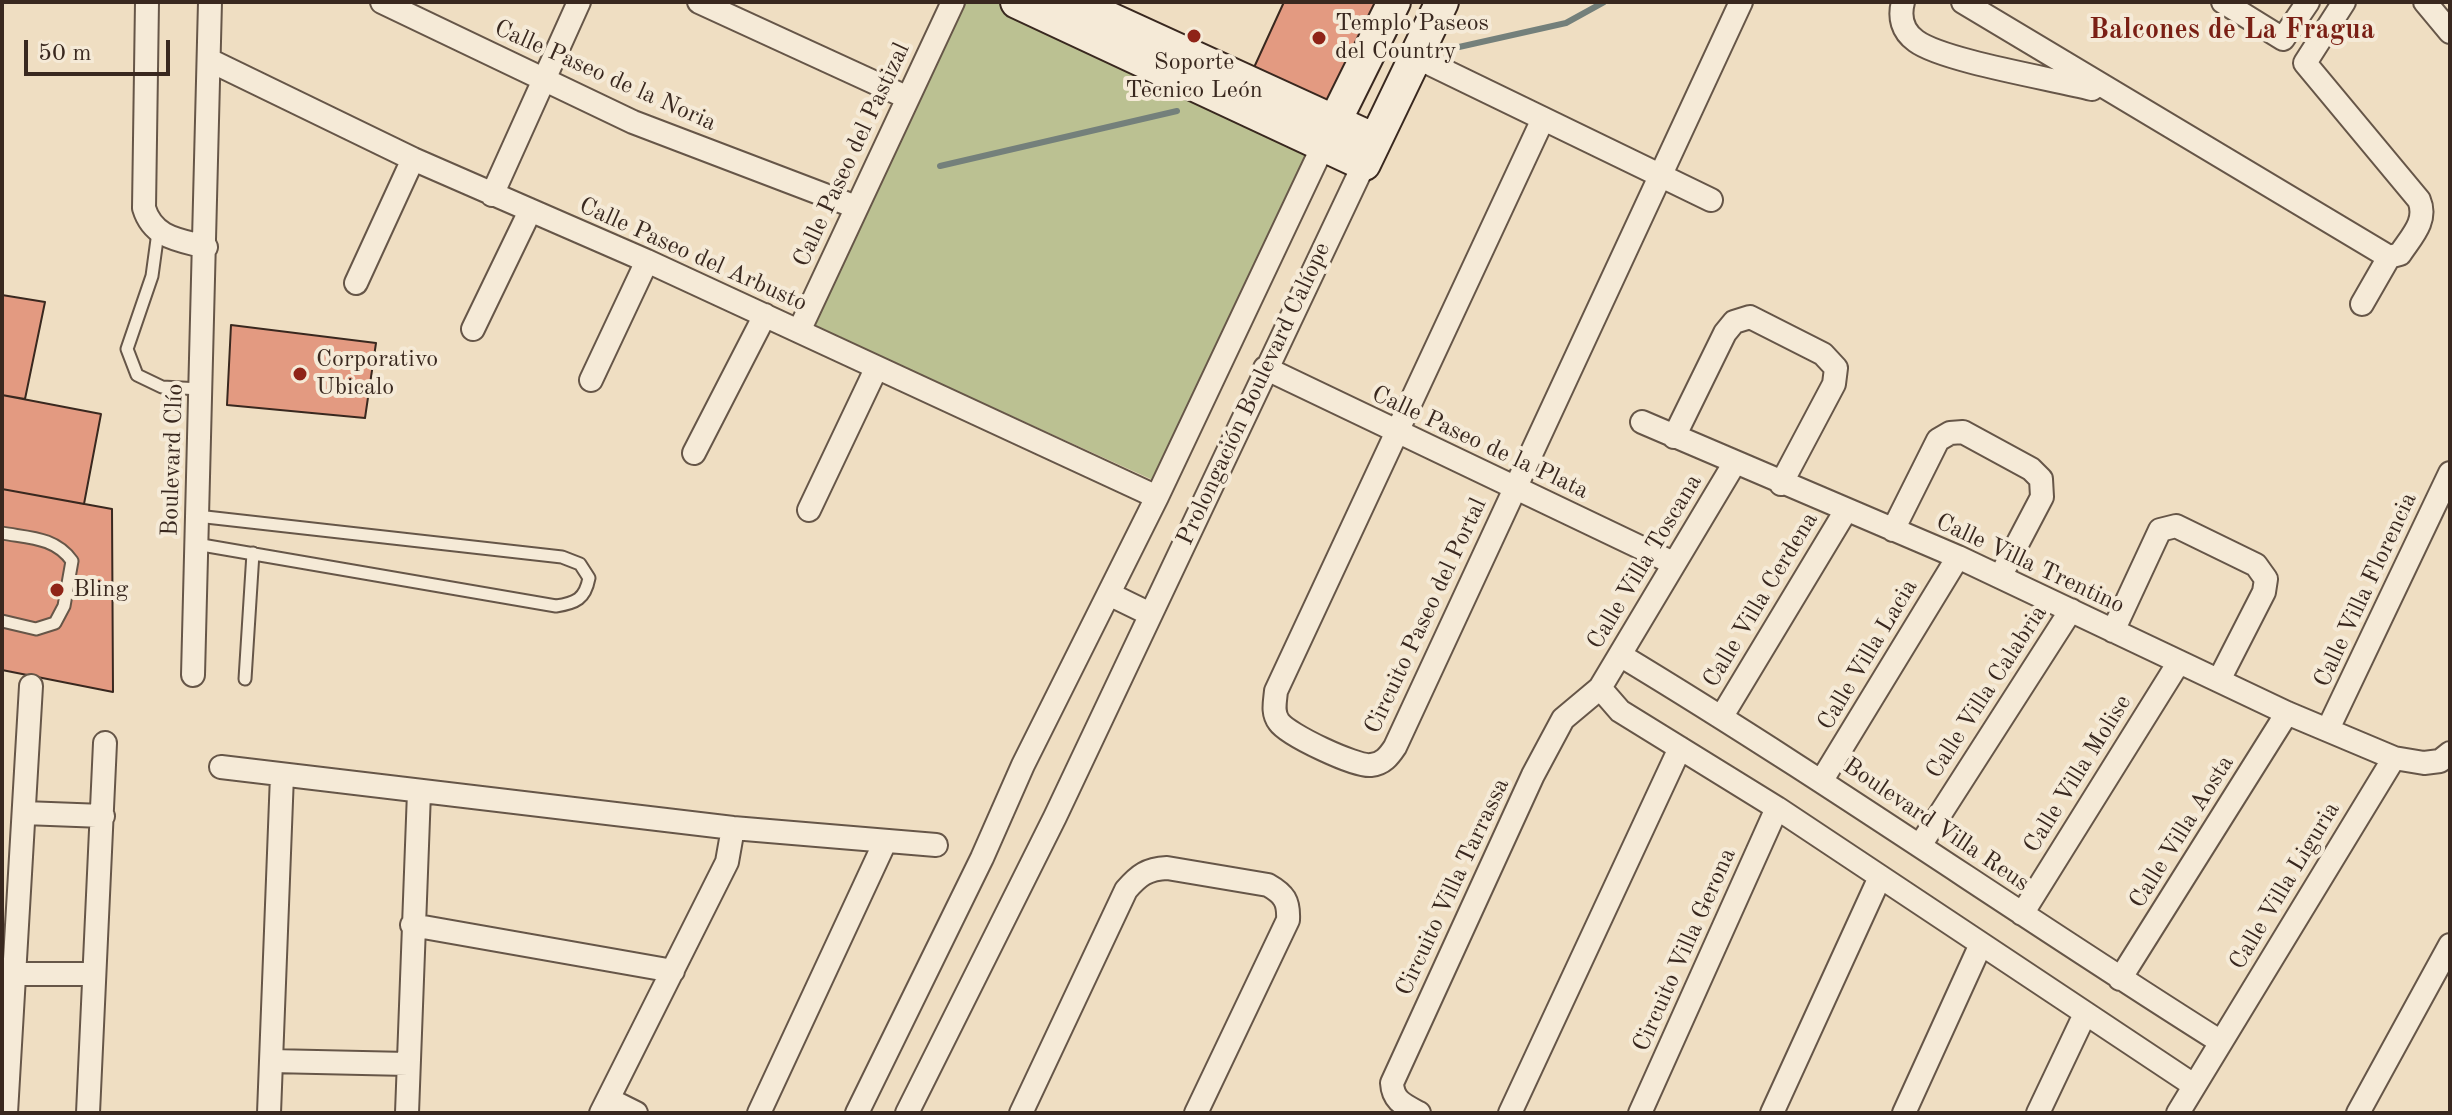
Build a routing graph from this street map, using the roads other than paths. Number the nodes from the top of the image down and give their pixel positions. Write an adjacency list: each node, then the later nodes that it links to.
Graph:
1 (147, 2): 33 (street)
2 (210, 2): 20 (street, Boulevard Clío)
3 (382, 2): 21 (street, Calle Paseo de la Noria)
4 (579, 2): 21 (street)
5 (699, 2): 23 (street)
6 (953, 2): 23 (street, Calle Paseo del Pastizal)
7 (1017, 2): 25 (street)
8 (1073, 2): 25 (street)
9 (1394, 2): 25 (street, Prolongación Boulevard Calíope)
10 (1442, 2): 19 (street, Prolongación Boulevard Calíope)
11 (1741, 2): 28 (street, Circuito Paseo del Portal)
12 (1903, 2): 22 (street)
13 (1963, 2): 22 (street)
14 (2223, 2): 15 (street)
15 (2308, 2)
16 (2344, 2): 35 (street)
17 (2425, 2): 18 (street)
18 (2450, 32)
19 (1416, 57): 24 (street); 26 (street, Prolongación Boulevard Calíope)
20 (209, 60): 27 (street, Calle Paseo del Arbusto); 34 (street, Boulevard Clío)
21 (544, 78): 29 (street); 31 (street, Calle Paseo de la Noria)
22 (2113, 94): 35 (street)
23 (906, 97): 31 (street, Calle Paseo del Pastizal)
24 (1543, 119): 28 (street); 47 (street, Circuito Paseo del Portal)
25 (1329, 134): 26 (street); 54 (street, Prolongación Boulevard Calíope)
26 (1369, 152): 42 (street, Prolongación Boulevard Calíope)
27 (413, 159): 29 (street, Calle Paseo del Arbusto); 37 (street)
28 (1661, 175): 30 (street); 53 (street, Circuito Paseo del Portal)
29 (492, 195): 32 (street, Calle Paseo del Arbusto)
30 (1711, 200)
31 (856, 207): 41 (street, Calle Paseo del Pastizal)
32 (530, 211): 36 (street, Calle Paseo del Arbusto); 40 (street)
33 (158, 232): 34 (street); 45 (lane)
34 (206, 247): 45 (street, Boulevard Clío)
35 (2389, 257): 38 (street)
36 (647, 261): 39 (street, Calle Paseo del Arbusto); 44 (street)
37 (356, 283)
38 (2362, 304)
39 (765, 315): 41 (street, Calle Paseo del Arbusto); 49 (street)
40 (473, 329)
41 (799, 331): 43 (street, Calle Paseo del Arbusto)
42 (1265, 368): 47 (street, Calle Paseo de la Plata); 67 (street, Prolongación Boulevard Calíope)
43 (876, 369): 54 (street, Calle Paseo del Arbusto); 55 (street)
44 (591, 380)
45 (202, 389): 57 (street, Boulevard Clío)
46 (1642, 422): 48 (street, Calle Villa Trentino)
47 (1399, 433): 53 (street, Calle Paseo de la Plata); 53 (street, Circuito Paseo del Portal)
48 (1674, 437): 50 (street, Calle Villa Trentino); 52 (street)
49 (694, 453)
50 (1734, 464): 52 (street, Calle Villa Trentino); 63 (street, Calle Villa Toscana)
51 (2450, 473): 79 (street, Calle Villa Florencia)
52 (1781, 484): 56 (street, Calle Villa Trentino)
53 (1515, 489): 63 (street, Calle Paseo de la Plata)
54 (1157, 497): 65 (street, Prolongación Boulevard Calíope)
55 (809, 510)
56 (1845, 512): 58 (street, Calle Villa Trentino); 78 (street, Calle Villa Cerdena)
57 (197, 516): 60 (street, Boulevard Clío); 61 (lane)
58 (1893, 530): 62 (street, Calle Villa Trentino); 64 (street)
59 (2, 533): 68 (lane)
60 (196, 544): 61 (lane); 72 (street, Boulevard Clío)
61 (253, 553): 73 (lane)
62 (1958, 557): 64 (street, Calle Villa Trentino); 86 (street, Calle Villa Lacia)
63 (1673, 563): 70 (street, Calle Villa Toscana)
64 (2000, 577): 66 (street, Calle Villa Trentino)
65 (1109, 594): 67 (street); 117 (street, Prolongación Boulevard Calíope)
66 (2071, 610): 69 (street, Calle Villa Trentino); 93 (street, Calle Villa Calabria)
67 (1150, 614): 118 (street, Prolongación Boulevard Calíope)
68 (2, 621)
69 (2113, 631): 71 (street, Calle Villa Trentino); 74 (street)
70 (1620, 655): 76 (street, Calle Villa Toscana); 78 (street, Boulevard Villa Reus)
71 (2179, 662): 74 (street, Calle Villa Trentino); 96 (street, Calle Villa Molise)
72 (193, 675)
73 (245, 679)
74 (2219, 680): 77 (street, Calle Villa Trentino)
75 (31, 686): 89 (street)
76 (1600, 688): 81 (street); 121 (street, Circuito Villa Tarrassa)
77 (2287, 713): 79 (street, Calle Villa Trentino); 103 (street, Calle Villa Aosta)
78 (1722, 716): 86 (street, Boulevard Villa Reus)
79 (2328, 729): 83 (street, Calle Villa Trentino)
80 (105, 743): 90 (street)
81 (1680, 748): 88 (street); 122 (street)
82 (2450, 753): 83 (street, Calle Villa Trentino)
83 (2394, 758): 106 (street, Calle Villa Liguria)
84 (221, 767): 85 (street)
85 (282, 775): 87 (street); 107 (street)
86 (1822, 780): 93 (street, Boulevard Villa Reus)
87 (419, 792): 91 (street); 97 (street)
88 (1777, 808): 95 (street); 123 (street, Circuito Villa Gerona)
89 (24, 813): 90 (street); 101 (street)
90 (103, 816): 102 (street)
91 (733, 828): 92 (street); 100 (street)
92 (885, 842): 94 (street); 116 (street)
93 (1921, 844): 96 (street, Boulevard Villa Reus)
94 (936, 845)
95 (1880, 877): 98 (street); 124 (street)
96 (2022, 914): 103 (street, Boulevard Villa Reus)
97 (412, 925): 100 (street); 108 (street)
98 (1981, 944): 105 (street); 125 (street)
99 (2450, 945): 104 (street)
100 (673, 971): 110 (street)
101 (13, 974): 102 (street); 111 (street)
102 (92, 974): 112 (street)
103 (2120, 979): 106 (street, Boulevard Villa Reus)
104 (2440, 984): 128 (street)
105 (2085, 1014): 109 (street); 126 (street)
106 (2221, 1042): 109 (street, Calle Villa Liguria)
107 (271, 1061): 108 (street); 113 (street)
108 (408, 1064): 114 (street)
109 (2192, 1084): 127 (street, Calle Villa Liguria)
110 (604, 1106): 115 (street)
111 (6, 1113)
112 (88, 1113)
113 (269, 1113)
114 (407, 1113)
115 (636, 1113)
116 (759, 1113)
117 (857, 1113)
118 (907, 1113)
119 (1021, 1113): 120 (street)
120 (1196, 1113)
121 (1419, 1113)
122 (1510, 1113)
123 (1640, 1113)
124 (1772, 1113)
125 (1904, 1113)
126 (2038, 1113)
127 (2178, 1113)
128 (2358, 1113)

